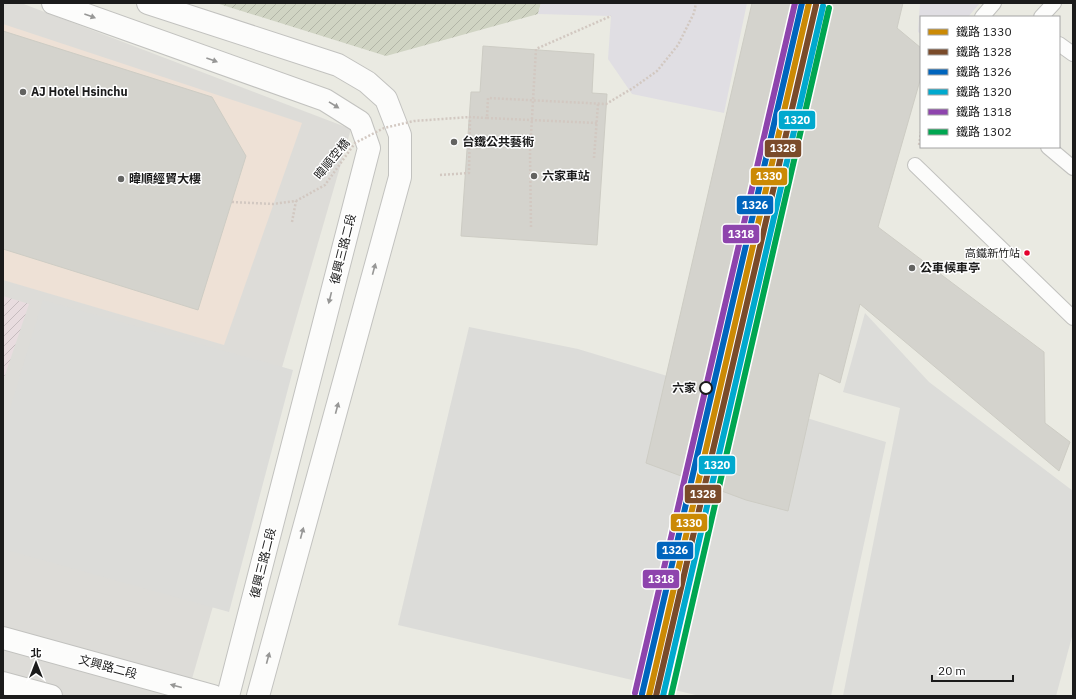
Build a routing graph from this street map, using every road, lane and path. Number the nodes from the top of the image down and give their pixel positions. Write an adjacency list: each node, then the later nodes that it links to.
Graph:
1 (53, 3): 31 (street, 復興三路二段, one-way to 31)
2 (148, 3): 32 (street, one-way to 2)
3 (696, 3): 12 (path)
4 (994, 3): 7 (lane)
5 (1054, 3): 8 (lane)
6 (611, 16): 11 (path)
7 (983, 16)
8 (1042, 16)
9 (1060, 45): 10 (lane)
10 (1073, 54)
11 (533, 100): 12 (path); 14 (path); 15 (path)
12 (598, 104): 16 (path)
13 (470, 117): 14 (path, 暐順空橋); 21 (path); 22 (path, 暐順空橋, bridge)
14 (487, 118): 15 (path, 暐順空橋)
15 (532, 120): 16 (path, 暐順空橋); 25 (path)
16 (596, 123): 18 (path)
17 (1049, 148): 20 (lane)
18 (594, 158)
19 (915, 165): 26 (lane)
20 (1073, 168)
21 (440, 175)
22 (296, 201): 23 (path, 暐順空橋, bridge); 24 (path)
23 (232, 202)
24 (292, 222)
25 (531, 227)
26 (1073, 318)
27 (3, 638): 30 (street, 文興路二段, one-way to 27)
28 (3, 683): 29 (street)
29 (51, 696)
30 (213, 696)
31 (228, 696)
32 (258, 696)

